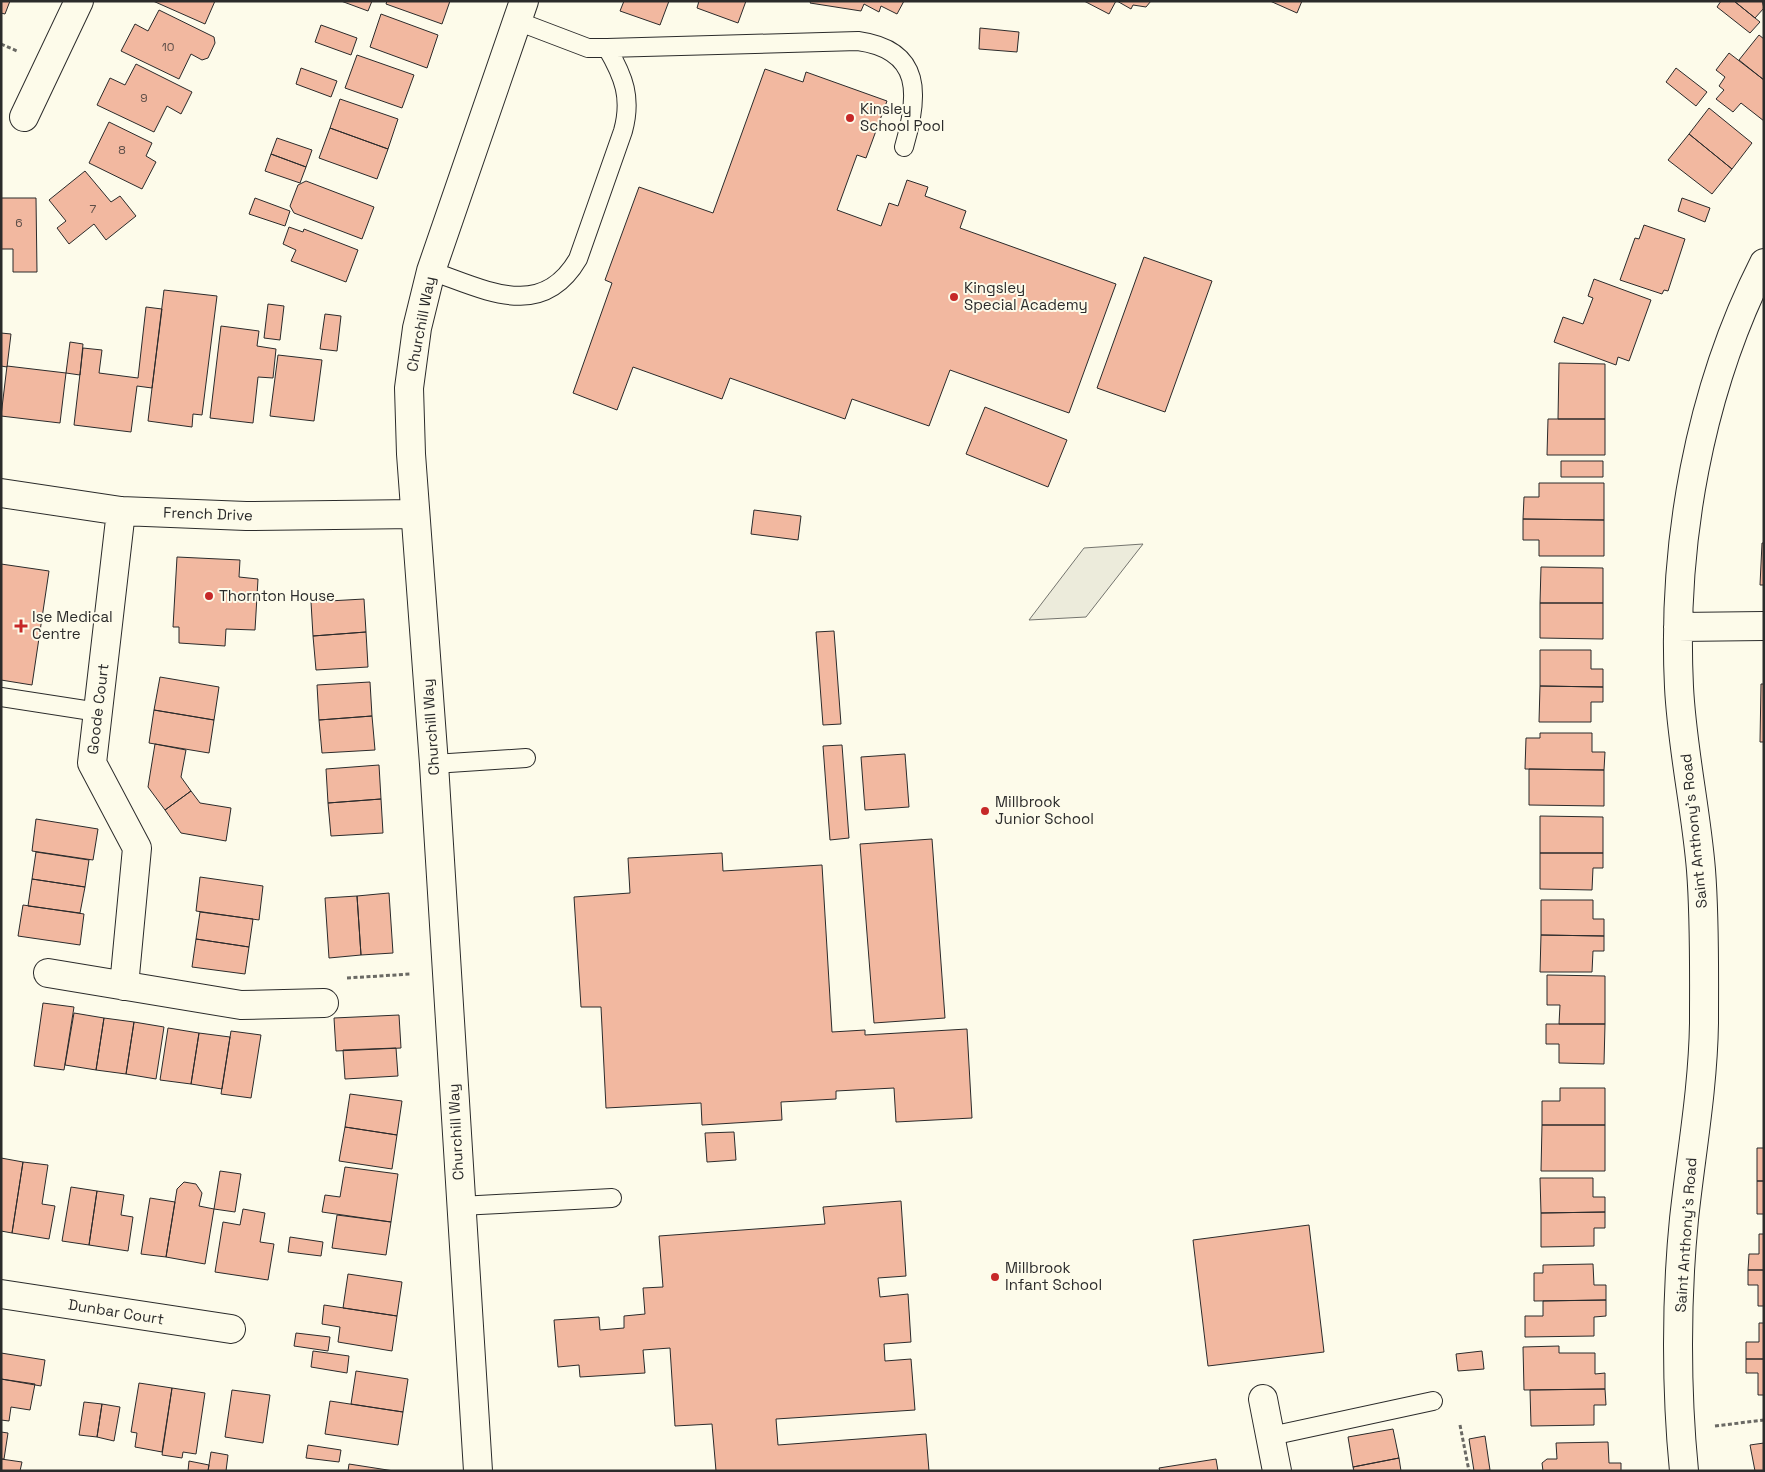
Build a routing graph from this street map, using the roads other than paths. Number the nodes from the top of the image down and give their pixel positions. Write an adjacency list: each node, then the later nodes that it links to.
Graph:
1 (79, 1): 4 (street)
2 (521, 11): 3 (lane); 7 (street, Churchill Way)
3 (607, 48): 5 (lane); 7 (lane)
4 (24, 118)
5 (904, 147)
6 (1764, 263): 12 (street, Saint Anthony's Road)
7 (431, 271): 10 (street, Churchill Way)
8 (1, 493): 9 (street, French Drive)
9 (121, 511): 10 (street, French Drive); 14 (street, Goode Court)
10 (415, 514): 16 (street, Churchill Way)
11 (1764, 626): 12 (street)
12 (1678, 627): 29 (street, Saint Anthony's Road)
13 (1, 697): 14 (lane)
14 (98, 712): 18 (street, Goode Court)
15 (526, 758): 16 (lane)
16 (434, 764): 21 (street, Churchill Way)
17 (48, 973): 18 (street)
18 (124, 986): 19 (street)
19 (324, 1003)
20 (612, 1198): 21 (lane)
21 (460, 1206): 27 (street, Churchill Way)
22 (1, 1294): 23 (street, Dunbar Court)
23 (231, 1329)
24 (1264, 1399): 26 (street)
25 (1434, 1401): 26 (lane)
26 (1271, 1436): 28 (street)
27 (478, 1471)
28 (1276, 1471)
29 (1684, 1471)

